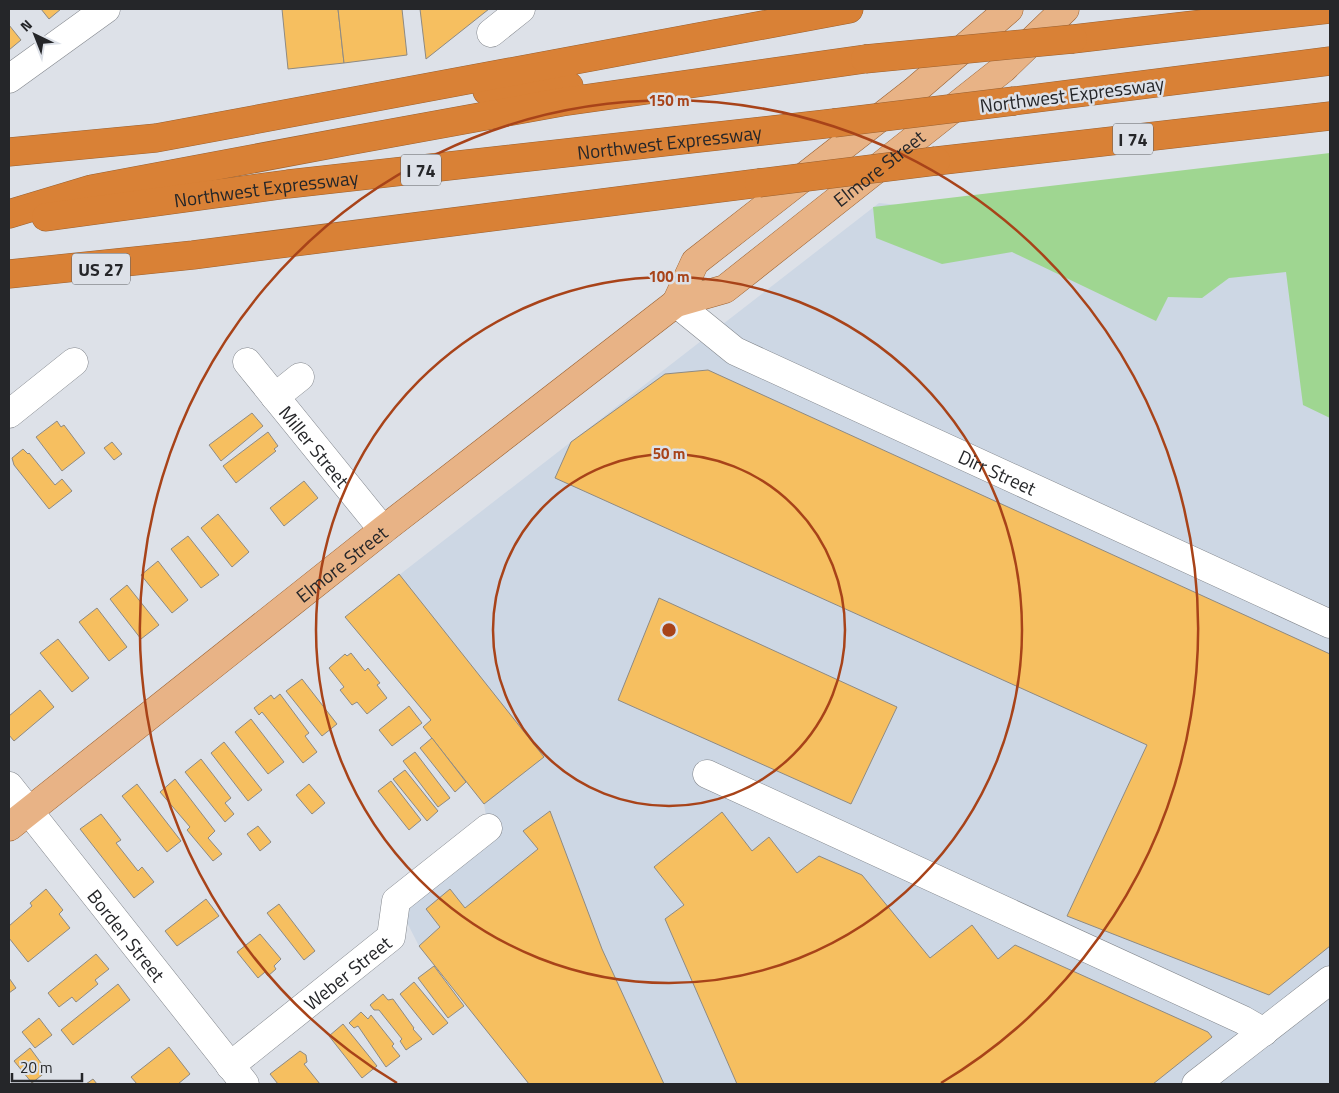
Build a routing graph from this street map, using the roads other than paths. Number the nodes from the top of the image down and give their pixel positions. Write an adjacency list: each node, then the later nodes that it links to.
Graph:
1 (106, 9): 10 (street)
2 (521, 9): 7 (street)
3 (849, 9): 11 (highway)
4 (1009, 9): 19 (main road, Elmore Street)
5 (1065, 9): 19 (main road, Elmore Street)
6 (1330, 10): 9 (highway, bridge)
7 (491, 33)
8 (1330, 61): 15 (highway, Northwest Expressway / I 74, bridge)
9 (777, 72): 11 (highway); 14 (highway)
10 (9, 79)
11 (364, 99): 13 (highway)
12 (1330, 116): 16 (highway, I 74, bridge)
13 (9, 152)
14 (9, 214)
15 (9, 222)
16 (193, 255): 17 (highway, I 74); 18 (highway, US 27)
17 (9, 274)
18 (9, 284)
19 (676, 303): 25 (main road, Elmore Street); 26 (street, Dirr Street)
20 (74, 362): 24 (street)
21 (247, 362): 23 (street, Miller Street)
22 (300, 377): 23 (street)
23 (276, 397): 25 (street, Miller Street)
24 (9, 414)
25 (383, 530): 29 (main road, Elmore Street)
26 (1330, 624)
27 (707, 774): 32 (street)
28 (9, 786): 29 (street, Borden Street)
29 (19, 819): 33 (street, Borden Street)
30 (488, 828): 33 (street, Weber Street)
31 (1327, 988): 32 (street)
32 (1264, 1032): 34 (street)
33 (238, 1075)
34 (1196, 1084)

